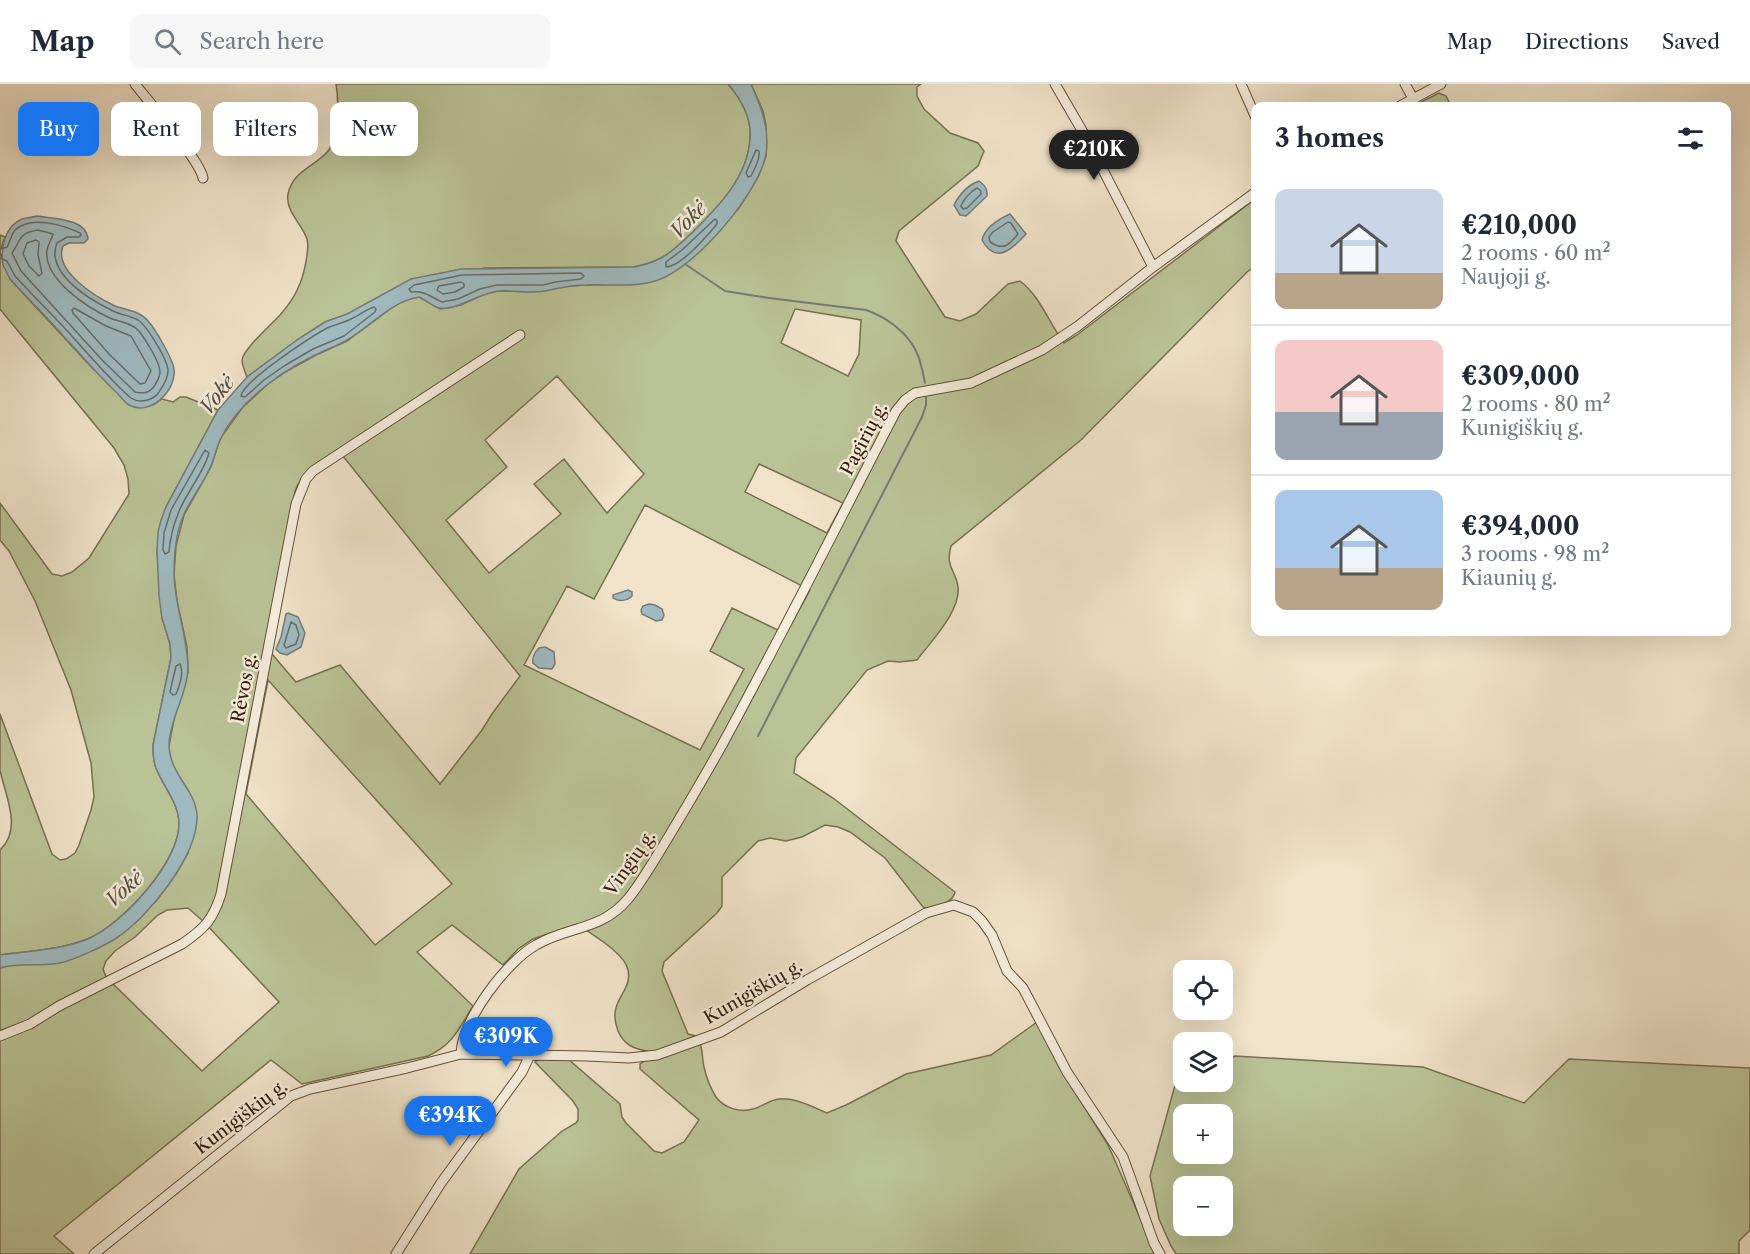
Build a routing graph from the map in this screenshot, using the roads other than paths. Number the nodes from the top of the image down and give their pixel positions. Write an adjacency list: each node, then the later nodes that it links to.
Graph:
1 (135, 84): 9 (street)
2 (1055, 84): 11 (street)
3 (1241, 84): 8 (street)
4 (1404, 84): 6 (street)
5 (1441, 84): 6 (street)
6 (1414, 99): 7 (street)
7 (1408, 102)
8 (1251, 107)
9 (203, 178)
10 (1251, 196): 11 (street, Pagirių g.)
11 (1153, 267): 13 (street, Pagirių g.)
12 (520, 335): 14 (street, Rėvos g.)
13 (693, 797): 15 (street, Vingių g.)
14 (0, 1036)
15 (460, 1054): 16 (street, Kunigiškių g.); 17 (street, Kunigiškių g.)
16 (530, 1055): 18 (street); 19 (street, Kunigiškių g.)
17 (94, 1254)
18 (396, 1254)
19 (1160, 1254)

